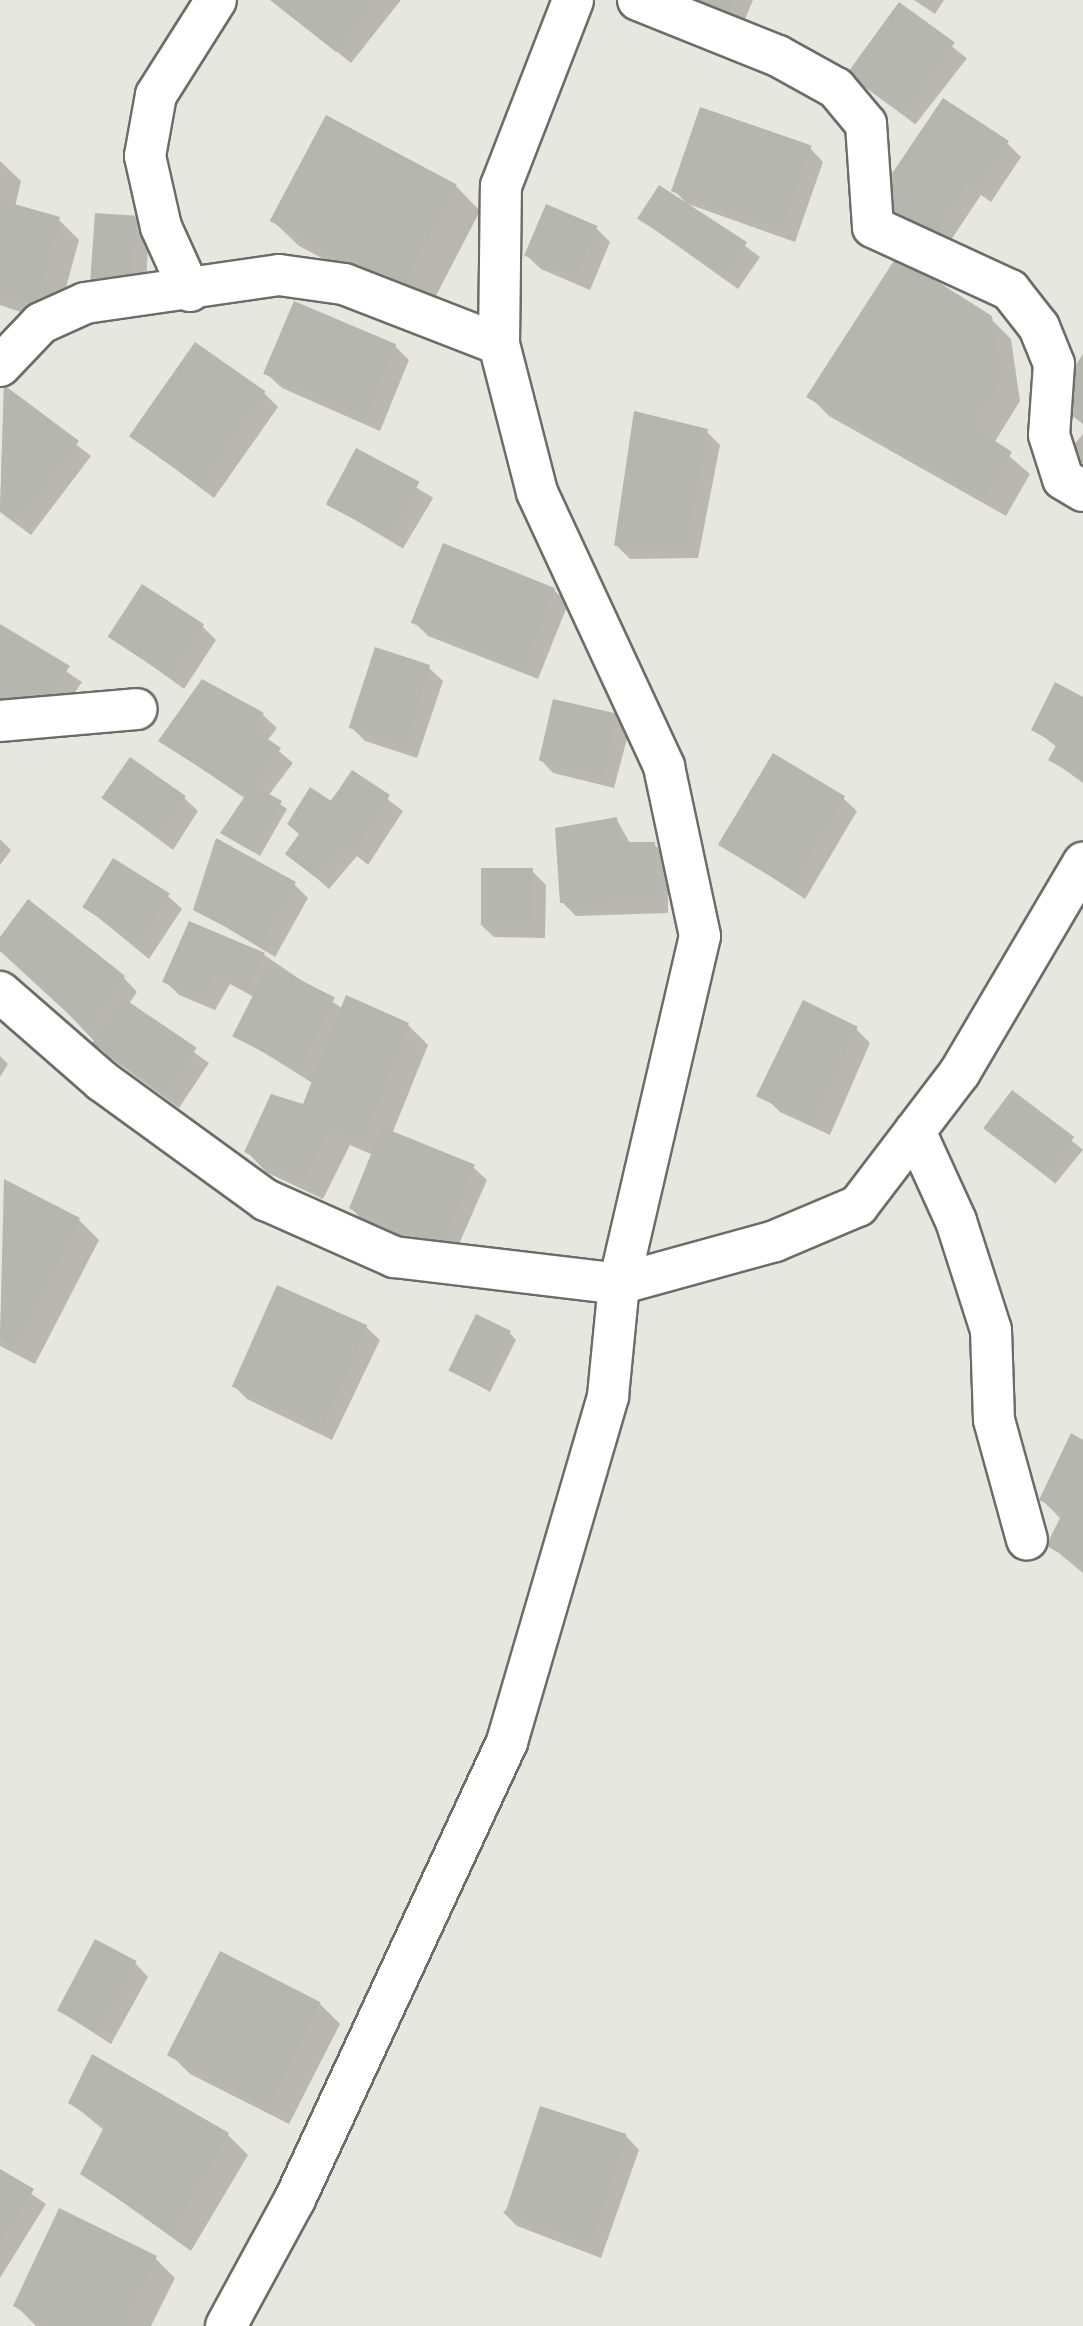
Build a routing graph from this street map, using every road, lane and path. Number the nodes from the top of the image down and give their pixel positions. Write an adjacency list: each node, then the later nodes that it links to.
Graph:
1 (216, 0): 4 (street)
2 (573, 0): 5 (street)
3 (638, 0): 7 (street)
4 (190, 290): 5 (street); 6 (street)
5 (499, 344): 13 (street)
6 (0, 366)
7 (1083, 491)
8 (136, 710): 9 (street)
9 (0, 720)
10 (1083, 863): 12 (street)
11 (0, 992): 13 (street)
12 (915, 1131): 13 (street); 14 (street)
13 (619, 1284): 15 (street)
14 (1027, 1540)
15 (226, 2326)

